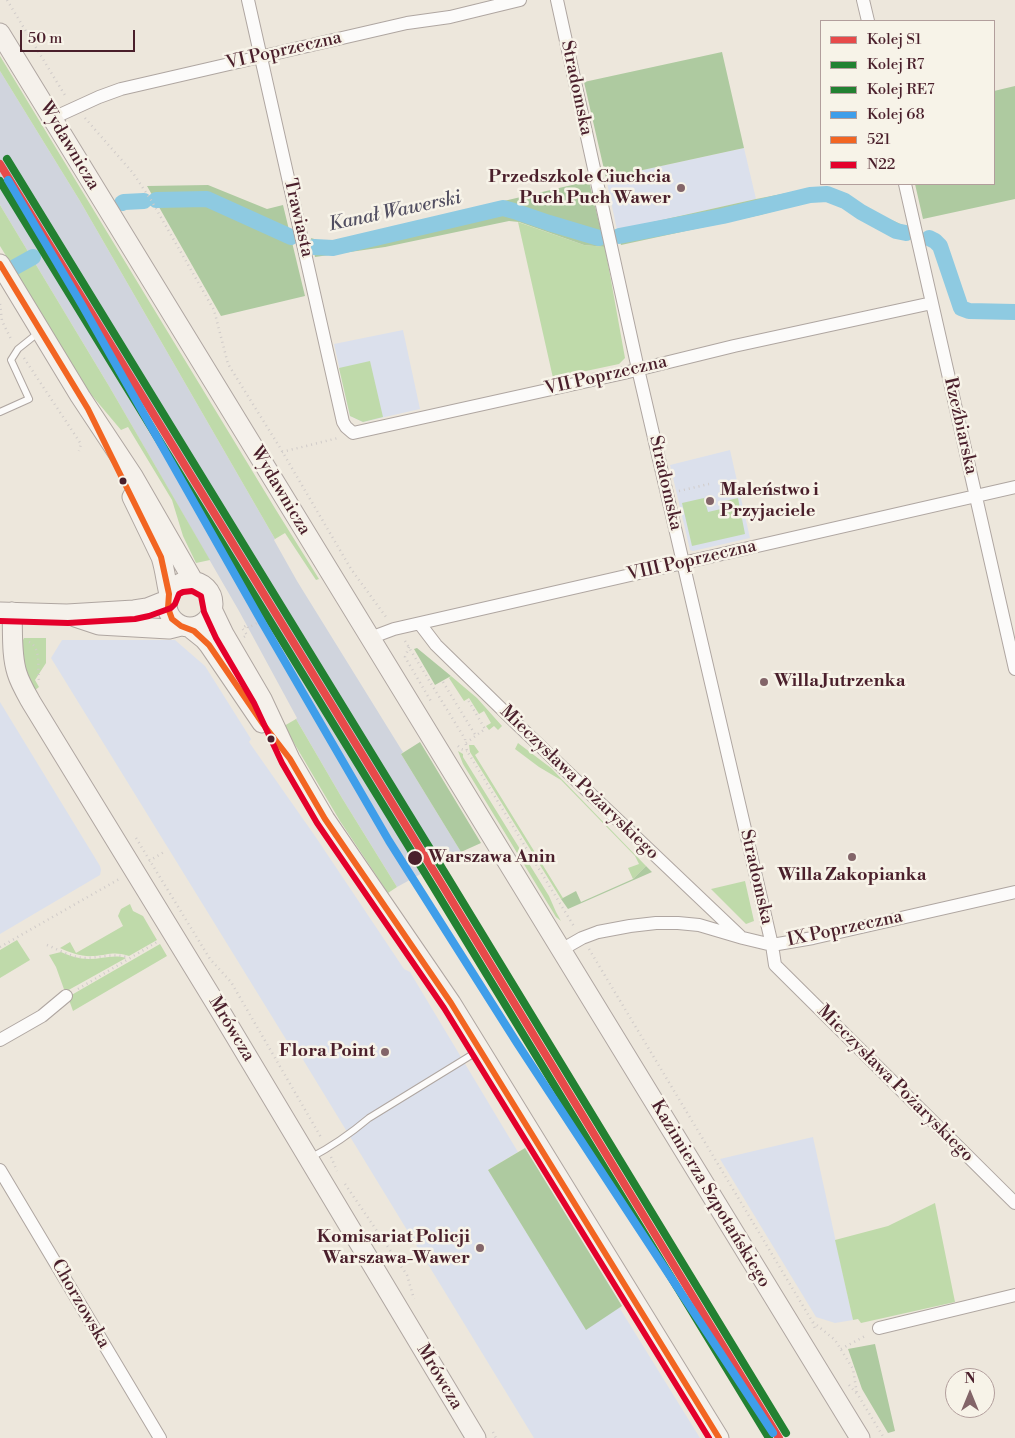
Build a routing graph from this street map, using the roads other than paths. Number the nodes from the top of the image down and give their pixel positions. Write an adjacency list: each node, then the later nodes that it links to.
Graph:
1 (248, 0): 7 (street, Trawiasta)
2 (520, 0): 7 (street, VI Poprzeczna)
3 (556, 0): 13 (street, Stradomska)
4 (863, 0): 5 (street)
5 (868, 20)
6 (0, 33): 8 (main road, Wydawnicza)
7 (261, 56): 8 (street, VI Poprzeczna); 16 (street, Trawiasta)
8 (52, 118): 27 (main road, Wydawnicza)
9 (905, 185): 11 (street, Rzeźbiarska)
10 (0, 264): 12 (main road)
11 (932, 303): 13 (street, VII Poprzeczna); 18 (street, Rzeźbiarska)
12 (41, 331): 14 (main road); 15 (lane)
13 (638, 369): 16 (street, VII Poprzeczna); 19 (street, Stradomska)
14 (88, 409): 20 (main road); 21 (main road)
15 (0, 412)
16 (353, 433)
17 (1015, 487): 18 (street, VIII Poprzeczna)
18 (976, 496): 19 (street, VIII Poprzeczna); 28 (street, Rzeźbiarska)
19 (683, 563): 25 (street, VIII Poprzeczna); 32 (street, Stradomska)
20 (194, 582): 21 (main road); 22 (main road)
21 (168, 597): 24 (main road); 26 (main road)
22 (212, 609): 26 (main road); 29 (main road)
23 (6, 612): 24 (main road); 38 (main road, Mrówcza)
24 (126, 619): 26 (main road)
25 (420, 624): 27 (street, VIII Poprzeczna); 31 (street, Mieczysława Pożaryskiego)
26 (185, 627): 29 (main road)
27 (370, 638): 33 (main road, Wydawnicza)
28 (1015, 669)
29 (290, 759): 37 (main road)
30 (1015, 892): 32 (street, IX Poprzeczna)
31 (743, 938): 32 (street, IX Poprzeczna); 33 (street, IX Poprzeczna)
32 (772, 945): 34 (street, Stradomska)
33 (560, 950): 46 (main road, Kazimierza Szpotańskiego)
34 (774, 965): 40 (street, Mieczysława Pożaryskiego)
35 (66, 996): 36 (street)
36 (0, 1040)
37 (480, 1050): 38 (lane); 45 (main road)
38 (308, 1158): 43 (main road, Mrówcza)
39 (0, 1170): 44 (street, Chorzowska)
40 (1015, 1203)
41 (1015, 1295): 42 (street)
42 (879, 1328)
43 (484, 1435)
44 (160, 1438)
45 (719, 1438)
46 (860, 1438)

